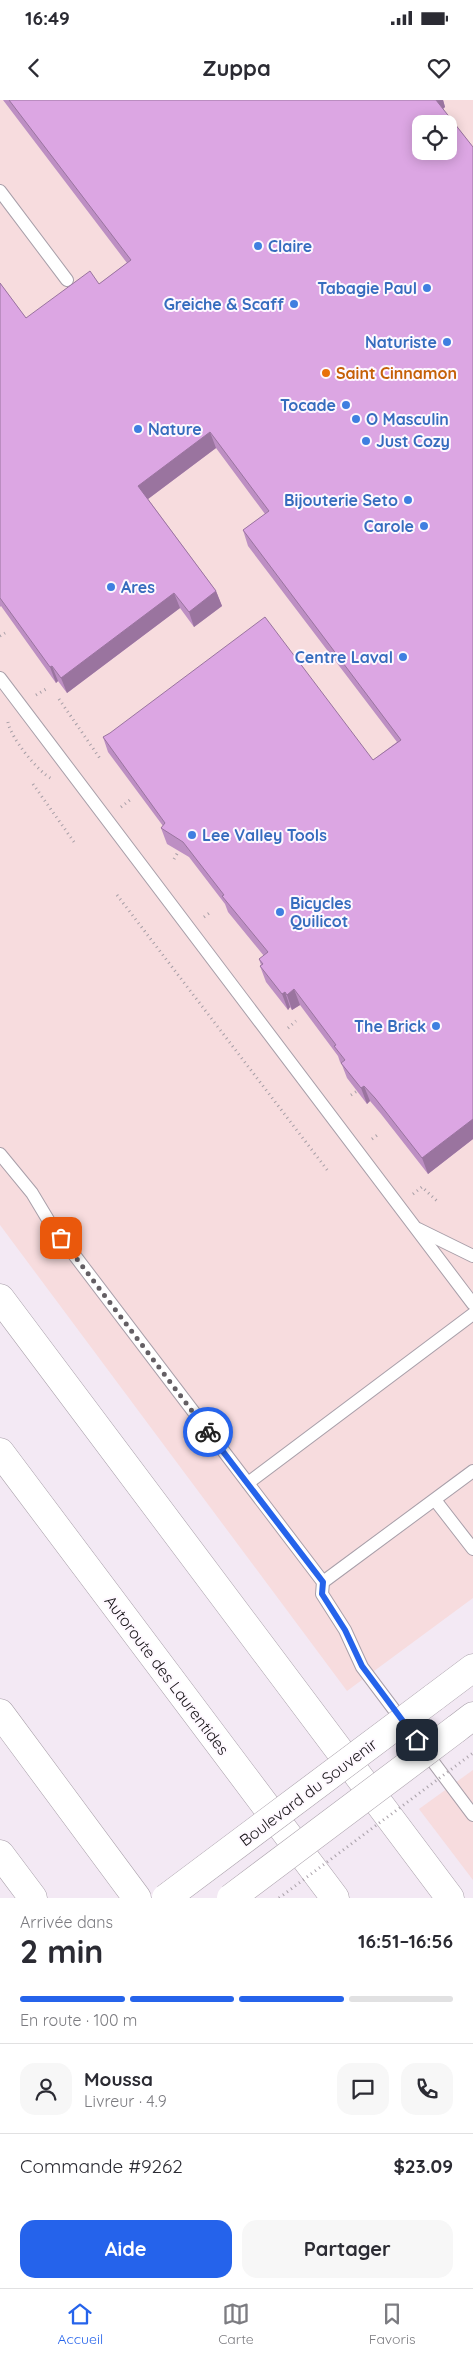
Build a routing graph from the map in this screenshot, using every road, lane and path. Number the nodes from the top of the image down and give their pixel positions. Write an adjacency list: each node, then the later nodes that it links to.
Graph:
1 (0, 191): 2 (lane)
2 (67, 280)
3 (5, 632): 4 (path)
4 (0, 636)
5 (0, 678): 19 (lane)
6 (60, 699): 7 (path)
7 (101, 760)
8 (32, 784): 9 (path)
9 (74, 842)
10 (178, 852): 11 (path)
11 (174, 859)
12 (117, 895): 16 (path)
13 (357, 1090): 14 (path)
14 (351, 1095)
15 (0, 1154): 28 (lane)
16 (328, 1172)
17 (422, 1187): 18 (path)
18 (437, 1201)
19 (416, 1228): 20 (lane); 22 (lane)
20 (473, 1256)
21 (0, 1298): 25 (main road)
22 (473, 1304)
23 (473, 1314): 28 (lane)
24 (0, 1318): 25 (main road)
25 (53, 1371): 44 (main road)
26 (0, 1452): 43 (main road, Autoroute des Laurentides)
27 (473, 1471): 29 (lane)
28 (248, 1483): 31 (lane)
29 (434, 1500): 30 (lane); 31 (lane)
30 (473, 1550)
31 (323, 1582): 36 (lane)
32 (473, 1668): 40 (main road, Boulevard du Souvenir, bridge)
33 (0, 1714): 39 (main road)
34 (464, 1723): 41 (main road, bridge)
35 (473, 1753): 42 (path, bridge)
36 (473, 1814)
37 (0, 1854): 38 (main road)
38 (33, 1898)
39 (137, 1898)
40 (166, 1898)
41 (231, 1898)
42 (279, 1898)
43 (334, 1898)
44 (450, 1898)

